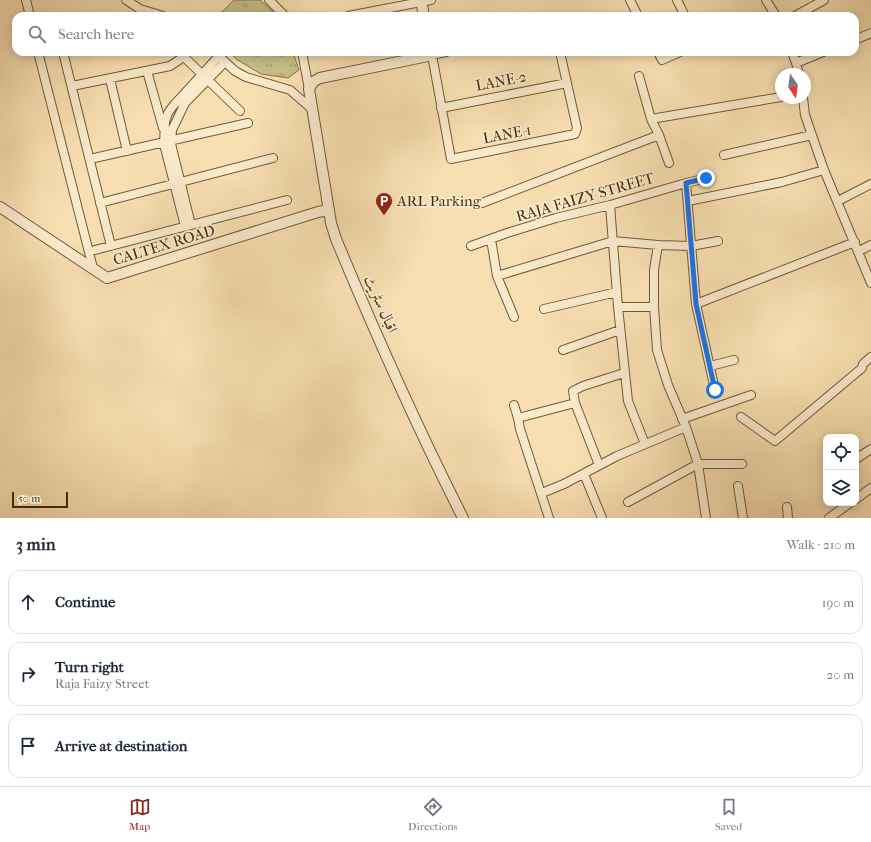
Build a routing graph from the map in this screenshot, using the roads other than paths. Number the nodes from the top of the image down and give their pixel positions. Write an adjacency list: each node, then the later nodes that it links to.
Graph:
1 (26, 0): 9 (street)
2 (126, 0): 10 (street)
3 (269, 0): 11 (street)
4 (630, 0): 14 (street)
5 (676, 0): 15 (street)
6 (766, 0): 16 (street)
7 (824, 0): 17 (street)
8 (424, 1): 12 (street); 13 (street)
9 (29, 12)
10 (150, 12)
11 (281, 12)
12 (368, 12)
13 (424, 12)
14 (636, 12)
15 (683, 12)
16 (774, 12)
17 (802, 12)
18 (871, 33): 19 (street)
19 (859, 38)
20 (39, 56): 83 (street)
21 (65, 56): 40 (street)
22 (182, 56): 35 (street)
23 (187, 56): 37 (street)
24 (303, 56): 41 (street)
25 (422, 56): 41 (street)
26 (431, 56): 44 (street)
27 (561, 56): 39 (street)
28 (660, 56): 29 (street)
29 (671, 56)
30 (794, 56): 33 (street)
31 (812, 56): 33 (street)
32 (219, 57): 37 (street); 45 (street)
33 (796, 62): 34 (street)
34 (798, 68)
35 (148, 71): 38 (street); 49 (street)
36 (639, 76): 47 (street)
37 (205, 77): 46 (street); 49 (street); 52 (street)
38 (110, 79): 40 (street); 53 (street)
39 (567, 83): 44 (street, LANE-2); 44 (street, LANE-1)
40 (72, 86): 56 (street)
41 (309, 89): 45 (street, اقبال سٹریٹ)
42 (775, 98): 47 (street)
43 (804, 104): 51 (street)
44 (441, 108)
45 (313, 110): 70 (street, اقبال سٹریٹ)
46 (240, 111)
47 (651, 120): 50 (street)
48 (248, 123): 52 (street)
49 (164, 130): 52 (street)
50 (659, 135): 57 (street); 67 (street)
51 (812, 135): 54 (street); 58 (street)
52 (168, 142): 53 (street); 60 (street)
53 (127, 151): 56 (street)
54 (724, 155)
55 (273, 158): 60 (street)
56 (90, 159): 66 (street)
57 (669, 163)
58 (824, 170): 64 (street); 65 (street)
59 (706, 178): 61 (street, RAJA FAIZY STREET)
60 (177, 182): 66 (street); 71 (street)
61 (686, 183): 64 (street); 68 (street, RAJA FAIZY STREET)
62 (871, 184): 65 (street)
63 (287, 200): 71 (street)
64 (688, 201): 80 (street)
65 (838, 201): 75 (street)
66 (100, 203): 78 (street)
67 (482, 203)
68 (610, 205): 72 (street, RAJA FAIZY STREET); 73 (street)
69 (0, 207): 83 (street, CALTEX ROAD)
70 (329, 210): 83 (street, CALTEX ROAD); 120 (street, اقبال سٹریٹ)
71 (188, 226): 78 (street)
72 (491, 239): 79 (street, RAJA FAIZY STREET); 84 (street)
73 (612, 241): 76 (street); 84 (street); 86 (street)
74 (718, 241): 80 (street)
75 (855, 242): 82 (street); 87 (street)
76 (658, 245): 80 (street); 89 (street)
77 (871, 245): 82 (street)
78 (111, 246): 81 (street)
79 (471, 246)
80 (691, 246): 87 (street)
81 (94, 250)
82 (858, 251): 85 (street)
83 (93, 268)
84 (497, 276): 91 (street)
85 (871, 283)
86 (616, 292): 88 (street); 90 (street)
87 (696, 304): 96 (street)
88 (618, 307): 89 (street); 92 (street)
89 (654, 307): 104 (street)
90 (544, 309)
91 (514, 317)
92 (620, 330): 93 (street); 97 (street)
93 (563, 350)
94 (871, 357): 102 (street)
95 (734, 360): 96 (street)
96 (710, 366): 98 (street)
97 (624, 373): 100 (street); 106 (street)
98 (715, 390)
99 (751, 395): 104 (street)
100 (575, 403): 103 (street); 111 (street)
101 (514, 405): 103 (street)
102 (741, 417)
103 (518, 418): 115 (street)
104 (682, 418): 105 (street)
105 (686, 427): 106 (street); 109 (street)
106 (645, 444): 111 (street)
107 (871, 448): 108 (street)
108 (859, 456)
109 (698, 464): 110 (street); 117 (street); 123 (street)
110 (742, 464)
111 (600, 465): 112 (street)
112 (584, 474): 115 (street); 122 (street)
113 (738, 486): 124 (street)
114 (871, 488): 116 (street)
115 (542, 493): 121 (street)
116 (859, 497)
117 (628, 502)
118 (846, 506): 126 (street)
119 (787, 507): 125 (street)
120 (463, 518)
121 (549, 518)
122 (602, 518)
123 (706, 518)
124 (743, 518)
125 (788, 518)
126 (830, 518)

